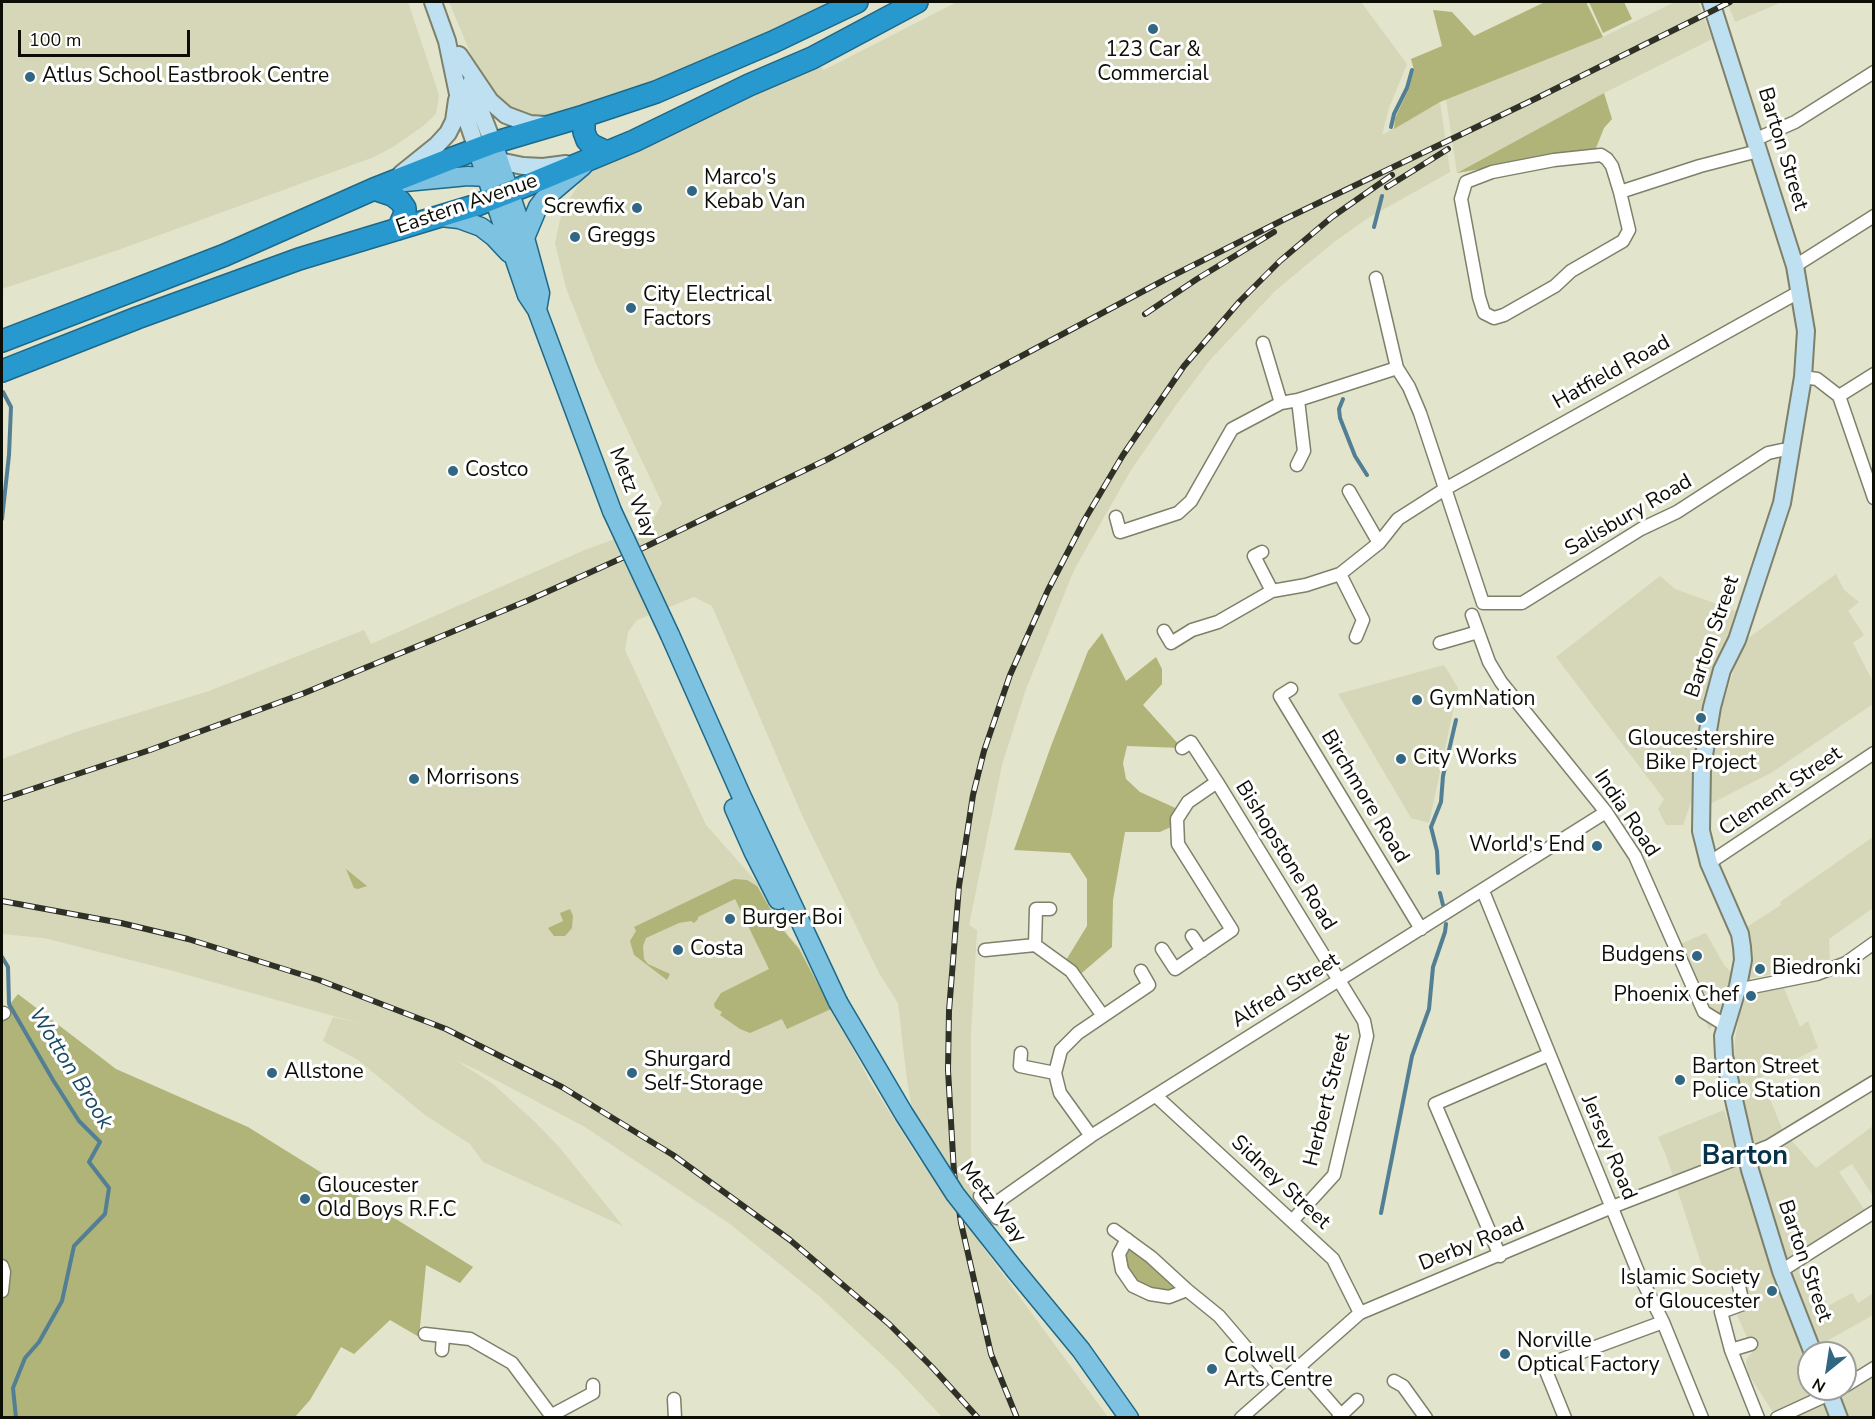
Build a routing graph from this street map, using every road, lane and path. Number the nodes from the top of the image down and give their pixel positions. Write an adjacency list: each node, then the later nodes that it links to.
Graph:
1 (433, 2): 5 (main road, Metz Way)
2 (857, 2): 9 (highway)
3 (917, 2): 13 (highway, Eastern Avenue)
4 (1712, 2): 11 (main road, Barton Street)
5 (447, 41): 6 (main road, Metz Way); 8 (main road, Metz Way)
6 (459, 55): 10 (main road); 12 (main road, Metz Way)
7 (1874, 72): 11 (street)
8 (458, 94): 12 (main road, Metz Way); 15 (main road)
9 (584, 117): 10 (highway); 13 (highway)
10 (556, 125): 12 (highway)
11 (1756, 146): 16 (street); 23 (main road, Barton Street)
12 (490, 152): 13 (main road); 14 (main road, Metz Way); 15 (highway); 17 (main road, Metz Way)
13 (602, 154): 17 (highway, Eastern Avenue); 21 (main road)
14 (486, 177): 15 (main road); 17 (main road)
15 (380, 186): 20 (highway); 27 (highway)
16 (1620, 192): 16 (street)
17 (501, 195): 19 (highway, Eastern Avenue); 21 (main road, Metz Way); 22 (main road, Metz Way)
18 (1874, 216): 23 (street)
19 (438, 217): 20 (highway, Eastern Avenue); 22 (main road)
20 (398, 229): 30 (highway, Eastern Avenue)
21 (525, 238): 26 (main road, Metz Way)
22 (515, 262): 26 (main road, Metz Way)
23 (1795, 266): 25 (main road, Barton Street)
24 (1376, 278): 29 (street)
25 (1799, 292): 32 (main road, Barton Street); 38 (street, Hatfield Road)
26 (537, 309): 112 (main road, Metz Way, bridge)
27 (2, 341)
28 (1263, 343): 35 (street)
29 (1397, 368): 34 (street); 38 (street)
30 (2, 371)
31 (1874, 374): 33 (street)
32 (1803, 378): 33 (street); 36 (main road, Barton Street)
33 (1839, 396): 40 (street)
34 (1298, 400): 35 (street); 37 (street)
35 (1281, 403): 41 (street)
36 (1791, 453): 38 (street, Salisbury Road); 56 (main road, Barton Street)
37 (1297, 465)
38 (1445, 489): 42 (street, Hatfield Road)
39 (1349, 491): 42 (street)
40 (1874, 498)
41 (1116, 517)
42 (1379, 543): 44 (street, Hatfield Road)
43 (1262, 552): 45 (street)
44 (1340, 574): 45 (street); 49 (street)
45 (1272, 591): 47 (street)
46 (1472, 615): 48 (street, India Road)
47 (1164, 631)
48 (1478, 632): 50 (street); 55 (street, India Road)
49 (1356, 637)
50 (1440, 643)
51 (1291, 689): 59 (street, Birchmore Road)
52 (1182, 748): 54 (street, Bishopstone Road)
53 (1874, 753): 56 (street, Clement Street)
54 (1217, 782): 65 (street, Bishopstone Road); 67 (street, Bishopstone Road)
55 (1606, 812): 57 (street, Alfred Street); 70 (street, India Road)
56 (1709, 863): 68 (main road, Barton Street)
57 (1483, 891): 59 (street, Alfred Street); 72 (street, Jersey Road)
58 (1050, 909): 62 (street)
59 (1421, 929): 67 (street, Alfred Street)
60 (1192, 936): 65 (street)
61 (1874, 943): 68 (street)
62 (1035, 945): 64 (street); 69 (street)
63 (1162, 949): 65 (street, Bishopstone Road)
64 (985, 950)
65 (1202, 951)
66 (1141, 971): 69 (street)
67 (1340, 981): 75 (street, Alfred Street); 81 (street, Herbert Street)
68 (1737, 990): 70 (main road, Barton Street)
69 (1103, 1016): 73 (street)
70 (1725, 1025): 77 (main road, Barton Street)
71 (1021, 1053): 73 (street)
72 (1548, 1055): 79 (street, Jersey Road); 84 (street)
73 (1055, 1073): 76 (street)
74 (1874, 1082): 77 (street, Derby Road)
75 (1156, 1096): 76 (street, Alfred Street); 81 (street, Sidney Street)
76 (1091, 1136): 78 (street, Alfred Street)
77 (1746, 1155): 79 (street, Derby Road); 86 (main road, Barton Street)
78 (980, 1196)
79 (1612, 1207): 84 (street, Derby Road); 91 (street, Jersey Road)
80 (1874, 1212): 86 (street)
81 (1292, 1221): 90 (street, Sidney Street)
82 (1114, 1230): 83 (street)
83 (1127, 1239): 88 (street); 88 (street)
84 (1500, 1256): 90 (street, Derby Road)
85 (2, 1266): 89 (street)
86 (1781, 1271): 94 (main road, Barton Street)
87 (1739, 1286): 97 (street)
88 (1187, 1290): 102 (street)
89 (2, 1291)
90 (1360, 1313): 98 (street, Derby Road)
91 (1663, 1322): 115 (street); 116 (street, Jersey Road)
92 (425, 1334): 93 (street)
93 (443, 1336): 96 (street); 108 (street)
94 (1809, 1341)
95 (1750, 1344): 97 (street)
96 (442, 1350)
97 (1731, 1350): 117 (street)
98 (1299, 1367): 102 (street, Derby Road); 109 (street)
99 (1874, 1368): 100 (street)
100 (1857, 1379)
101 (1394, 1381): 114 (street)
102 (1278, 1385): 113 (street, Derby Road)
103 (594, 1394): 108 (street)
104 (674, 1398): 111 (street)
105 (1357, 1400): 109 (street)
106 (1812, 1401): 110 (street)
107 (1835, 1401): 118 (main road)
108 (553, 1416)
109 (1340, 1416)
110 (1780, 1417)
111 (675, 1418)
112 (1129, 1418)
113 (1241, 1418)
114 (1426, 1418)
115 (1565, 1418)
116 (1702, 1418)
117 (1758, 1418)
118 (1839, 1418)

